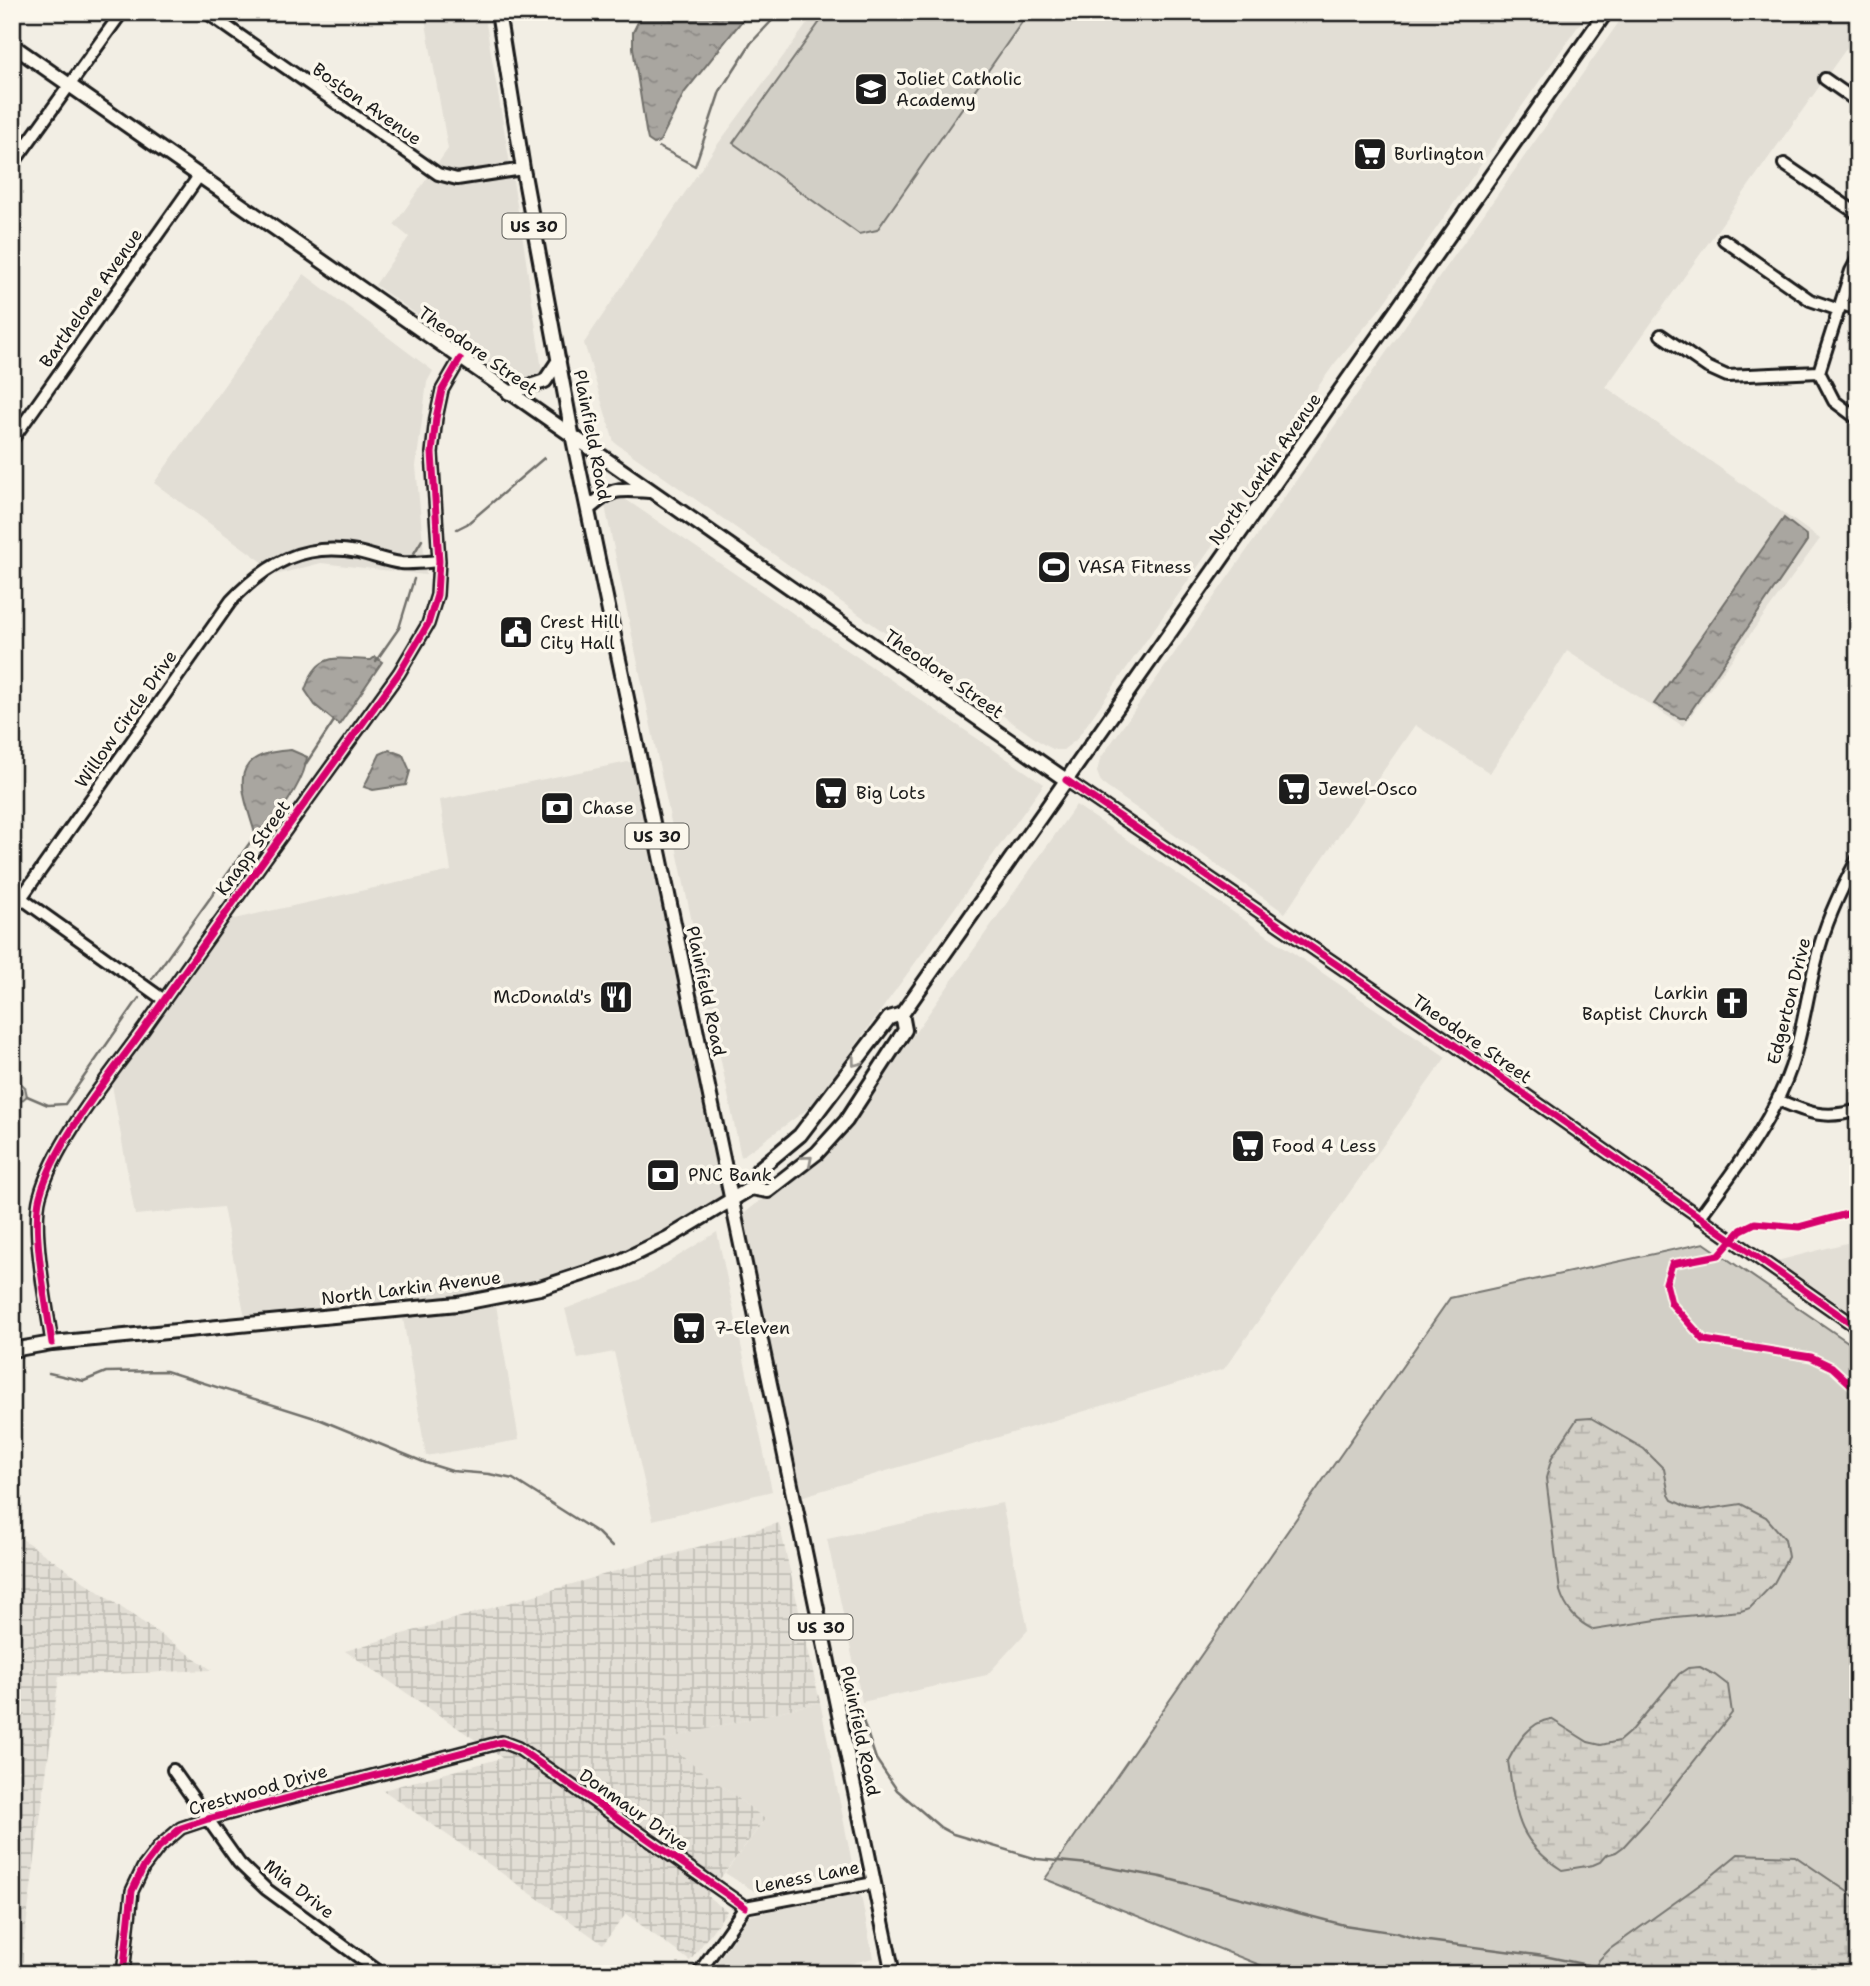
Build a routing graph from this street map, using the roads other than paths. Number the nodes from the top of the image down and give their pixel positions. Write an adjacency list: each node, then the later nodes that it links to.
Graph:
1 (122, 12): 7 (street)
2 (205, 12): 11 (street, Boston Avenue)
3 (498, 12): 11 (main road, Plainfield Road / US 30)
4 (1606, 12): 29 (main road, North Larkin Avenue)
5 (12, 46): 7 (main road, Theodore Street)
6 (1825, 79): 8 (street)
7 (69, 86): 10 (street); 12 (main road, Theodore Street)
8 (1858, 102)
9 (1784, 164): 13 (street)
10 (12, 165)
11 (523, 169): 20 (main road, Plainfield Road / US 30)
12 (199, 176): 19 (main road, Theodore Street); 25 (street, Barthelone Avenue)
13 (1858, 214)
14 (1724, 240): 16 (street)
15 (1858, 258): 16 (street)
16 (1840, 307): 17 (street); 21 (street)
17 (1858, 309)
18 (1661, 335): 21 (street)
19 (460, 359): 22 (main road, Theodore Street); 28 (street, Knapp Street)
20 (559, 360): 22 (main road); 24 (main road, Plainfield Road / US 30)
21 (1819, 372): 23 (street)
22 (509, 393): 24 (main road, Theodore Street)
23 (1858, 419)
24 (573, 439): 26 (main road, Theodore Street); 27 (main road, Plainfield Road / US 30)
25 (12, 440)
26 (652, 491): 27 (main road); 29 (main road, Theodore Street)
27 (589, 508): 36 (main road, Plainfield Road / US 30)
28 (439, 561): 31 (street, Knapp Street); 31 (street, Willow Circle Drive)
29 (1066, 780): 32 (main road, North Larkin Avenue); 37 (street, Theodore Street)
30 (1858, 858): 33 (street, Edgerton Drive)
31 (164, 1000): 39 (street, Knapp Street)
32 (902, 1014): 35 (main road, North Larkin Avenue, one-way to 35); 35 (main road, North Larkin Avenue, one-way to 32)
33 (1778, 1100): 34 (street); 37 (street, Edgerton Drive)
34 (1858, 1110)
35 (751, 1188): 36 (main road, North Larkin Avenue)
36 (731, 1199): 39 (main road, North Larkin Avenue); 44 (main road, Plainfield Road / US 30)
37 (1699, 1218): 38 (street, Theodore Street)
38 (1858, 1328)
39 (52, 1343): 40 (main road, North Larkin Avenue)
40 (12, 1350)
41 (502, 1742): 43 (street, Crestwood Drive); 45 (street, Donmaur Drive)
42 (173, 1770): 43 (street, Mia Drive)
43 (208, 1819): 46 (street, Crestwood Drive); 48 (street, Mia Drive)
44 (874, 1883): 45 (street, Leness Lane); 50 (main road, Plainfield Road / US 30)
45 (745, 1907): 49 (street, Leness Lane)
46 (124, 1970): 47 (street)
47 (135, 1974)
48 (382, 1974)
49 (698, 1974)
50 (893, 1974)

